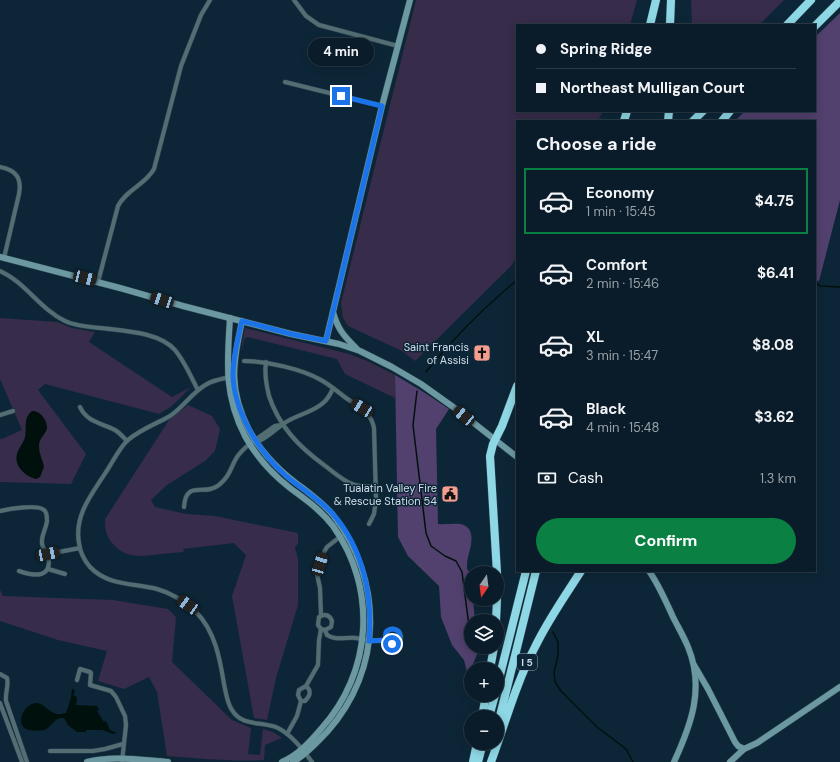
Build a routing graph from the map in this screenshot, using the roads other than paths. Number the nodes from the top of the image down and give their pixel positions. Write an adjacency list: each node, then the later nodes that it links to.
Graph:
1 (210, 0): 24 (street)
2 (294, 0): 14 (street)
3 (410, 0): 14 (street)
4 (656, 0): 9 (highway)
5 (671, 0): 10 (highway)
6 (811, 0): 11 (highway)
7 (834, 0): 12 (highway)
8 (840, 1): 13 (highway)
9 (650, 24)
10 (670, 24)
11 (788, 24)
12 (810, 24)
13 (816, 25)
14 (398, 46): 16 (street)
15 (285, 82): 16 (street)
16 (382, 106): 25 (street)
17 (701, 112): 19 (highway)
18 (729, 112): 20 (highway)
19 (694, 120)
20 (723, 120)
21 (0, 167): 22 (street)
22 (2, 258): 24 (street)
23 (0, 271): 35 (street)
24 (98, 282): 26 (street)
25 (332, 311): 28 (street); 29 (street)
26 (230, 318): 27 (street); 32 (street)
27 (242, 321): 28 (street); 32 (street)
28 (326, 341): 29 (street)
29 (360, 351): 40 (street)
30 (244, 361): 31 (street)
31 (266, 362): 33 (street); 39 (street)
32 (231, 377): 35 (street); 42 (street)
33 (333, 388): 39 (street); 44 (street)
34 (516, 389): 40 (highway)
35 (198, 390): 41 (street)
36 (80, 407): 41 (street)
37 (13, 411): 38 (street)
38 (0, 415)
39 (282, 424): 42 (street); 44 (street)
40 (495, 440): 43 (street); 52 (highway)
41 (127, 441): 50 (street)
42 (252, 442): 45 (street); 48 (street); 49 (street)
43 (516, 456)
44 (376, 486): 47 (street)
45 (184, 507)
46 (0, 511): 51 (street)
47 (369, 524)
48 (345, 533): 49 (street); 62 (street)
49 (339, 537): 60 (street); 62 (street)
50 (80, 548): 51 (street); 73 (street)
51 (48, 554): 53 (street)
52 (497, 566)
53 (48, 569): 54 (street); 59 (street)
54 (19, 571)
55 (525, 572): 64 (highway, I 5)
56 (536, 572): 72 (highway, I 5)
57 (581, 572): 91 (highway, I 5)
58 (650, 572): 65 (street)
59 (66, 574)
60 (321, 616): 61 (street); 61 (street)
61 (323, 629): 62 (street); 68 (street)
62 (366, 640): 63 (street); 80 (street)
63 (386, 640)
64 (503, 662)
65 (693, 664): 75 (street); 92 (street)
66 (0, 674): 83 (street)
67 (77, 680): 74 (street)
68 (306, 686): 70 (street); 70 (street)
69 (840, 686): 75 (street)
70 (301, 701): 73 (street)
71 (0, 703): 82 (street)
72 (501, 710)
73 (287, 734): 80 (street)
74 (123, 744): 76 (street); 81 (street)
75 (744, 749): 93 (street)
76 (50, 750)
77 (476, 750): 89 (highway)
78 (481, 750): 90 (highway)
79 (492, 750): 91 (highway, I 5)
80 (304, 751): 86 (street); 87 (street); 88 (street)
81 (122, 760): 84 (street); 85 (street)
82 (22, 762)
83 (27, 762)
84 (87, 762)
85 (168, 762)
86 (282, 762)
87 (293, 762)
88 (312, 762)
89 (473, 762)
90 (478, 762)
91 (490, 762)
92 (674, 762)
93 (730, 762)

